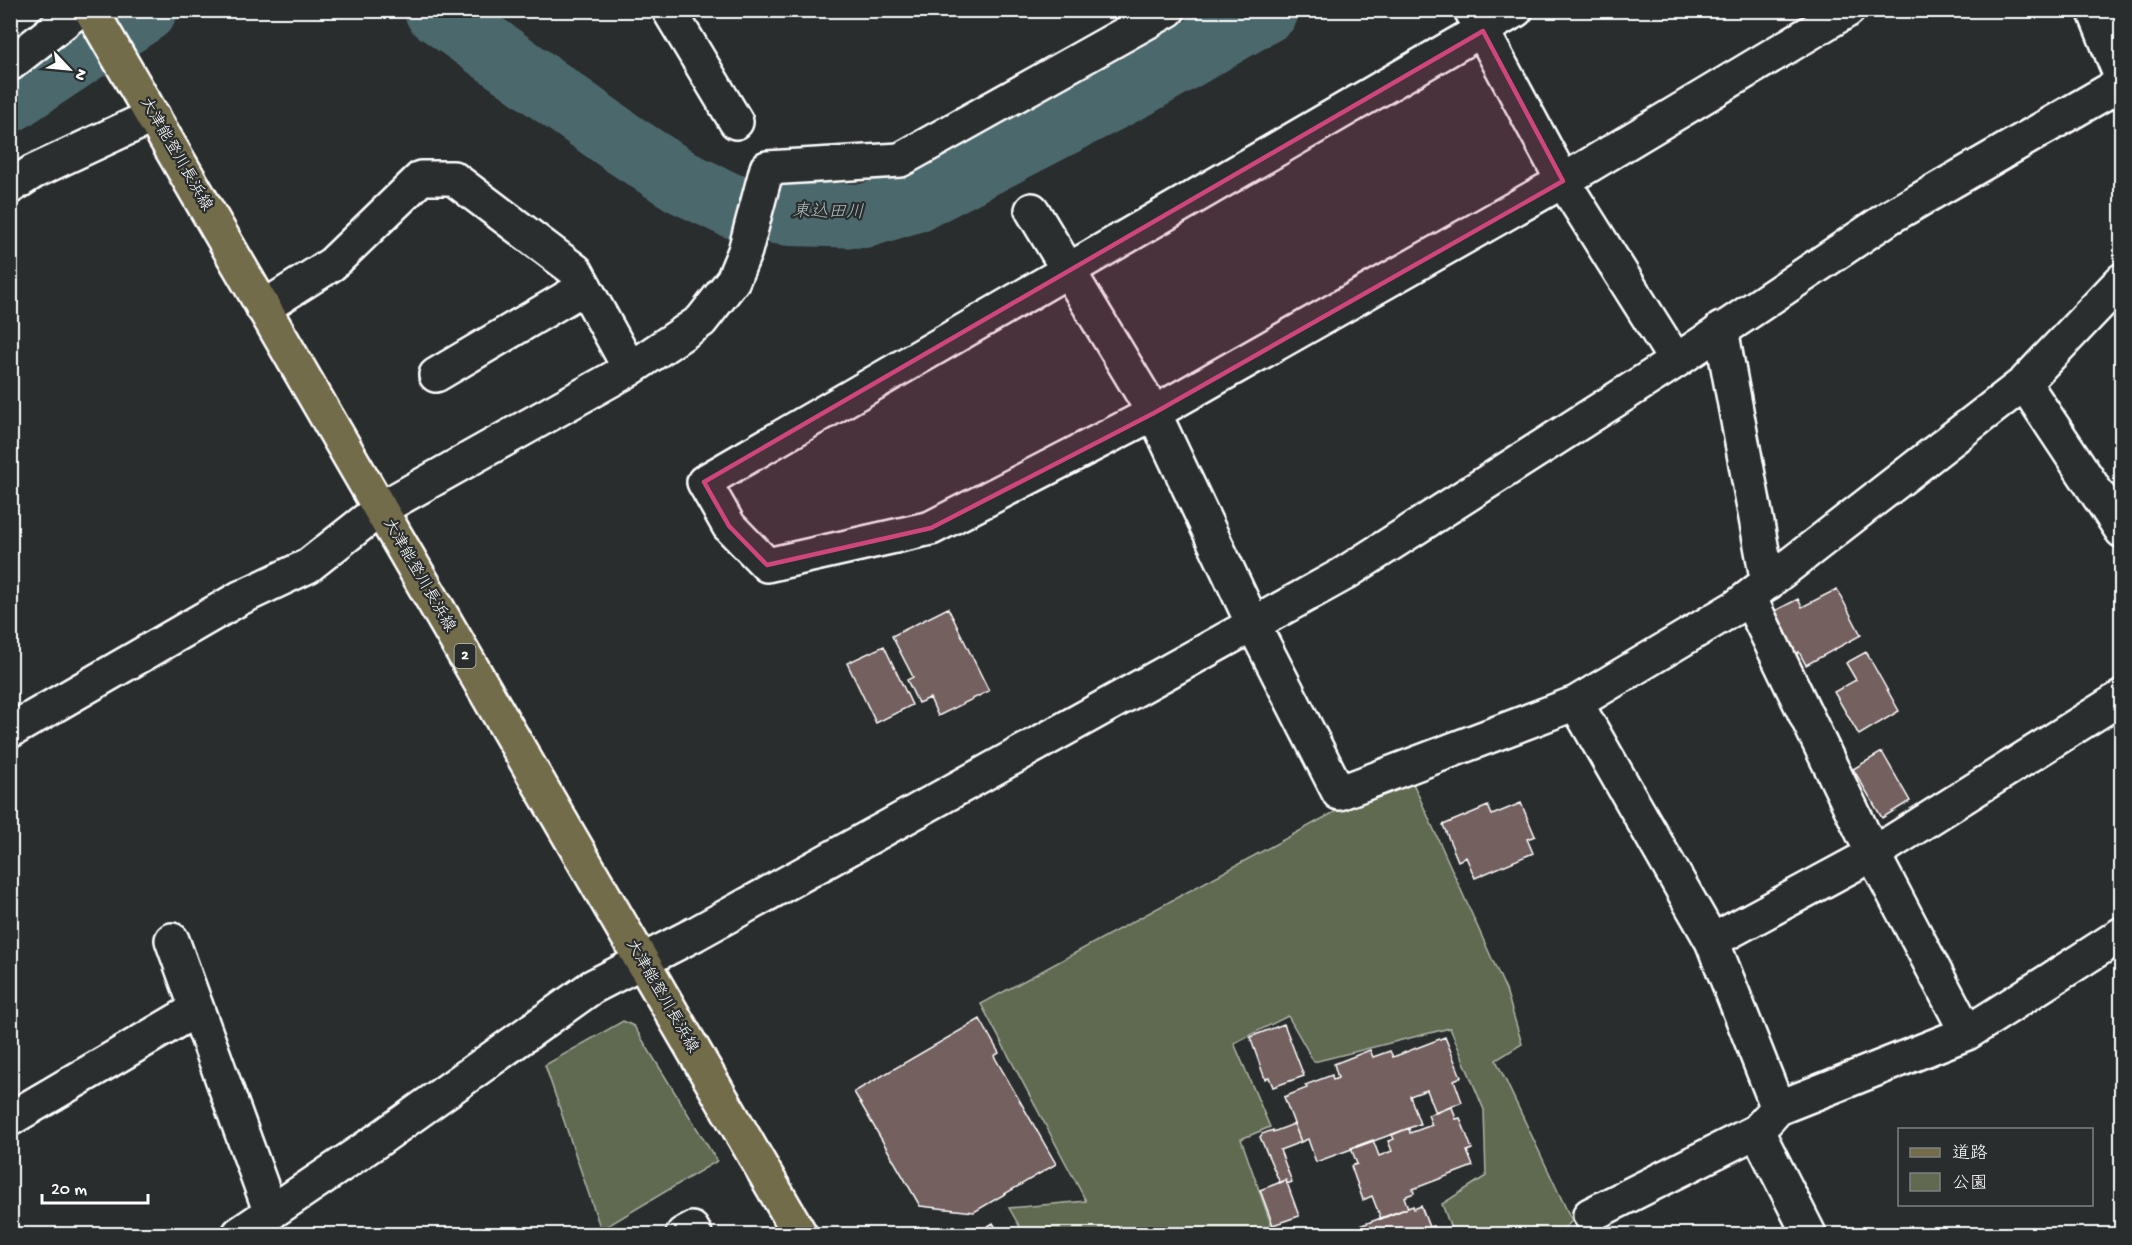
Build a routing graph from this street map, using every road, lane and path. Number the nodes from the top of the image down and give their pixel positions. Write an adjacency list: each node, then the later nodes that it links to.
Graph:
1 (669, 10): 11 (street)
2 (1168, 10): 21 (street)
3 (1516, 10): 7 (street)
4 (1848, 10): 12 (street)
5 (2094, 10): 9 (street)
6 (88, 12): 8 (street); 10 (main road, 大津能登川長浜線 / 2)
7 (1477, 21): 12 (street); 15 (street)
8 (10, 64)
9 (2121, 81): 19 (street)
10 (153, 116): 13 (street); 18 (main road, 大津能登川長浜線 / 2)
11 (736, 122)
12 (1563, 181): 20 (street); 24 (street)
13 (10, 187)
14 (1032, 210): 15 (street)
15 (1069, 271): 24 (street); 24 (street)
16 (2121, 280): 23 (street)
17 (585, 287): 18 (street); 21 (street); 22 (street)
18 (263, 308): 25 (main road, 大津能登川長浜線 / 2)
19 (1722, 328): 20 (street); 27 (street)
20 (1676, 361): 28 (street)
21 (630, 369): 25 (street)
22 (436, 375)
23 (2024, 383): 26 (street); 27 (street)
24 (1154, 413): 28 (street)
25 (380, 509): 31 (street); 36 (main road, 大津能登川長浜線 / 2)
26 (2121, 531)
27 (1758, 590): 30 (street); 32 (street)
28 (1253, 624): 30 (street); 36 (street)
29 (2121, 697): 32 (street)
30 (1576, 703): 35 (street)
31 (10, 731)
32 (1873, 854): 35 (street); 38 (street)
33 (2121, 934): 38 (street)
34 (172, 940): 37 (street)
35 (1712, 941): 40 (street)
36 (641, 963): 41 (street); 46 (main road, 大津能登川長浜線 / 2)
37 (197, 1009): 39 (street); 41 (street)
38 (1966, 1033): 40 (street)
39 (10, 1119)
40 (1768, 1120): 42 (street); 47 (street)
41 (271, 1213): 43 (street)
42 (1590, 1215)
43 (238, 1234)
44 (683, 1234): 45 (street)
45 (695, 1234)
46 (800, 1234)
47 (1809, 1234)

